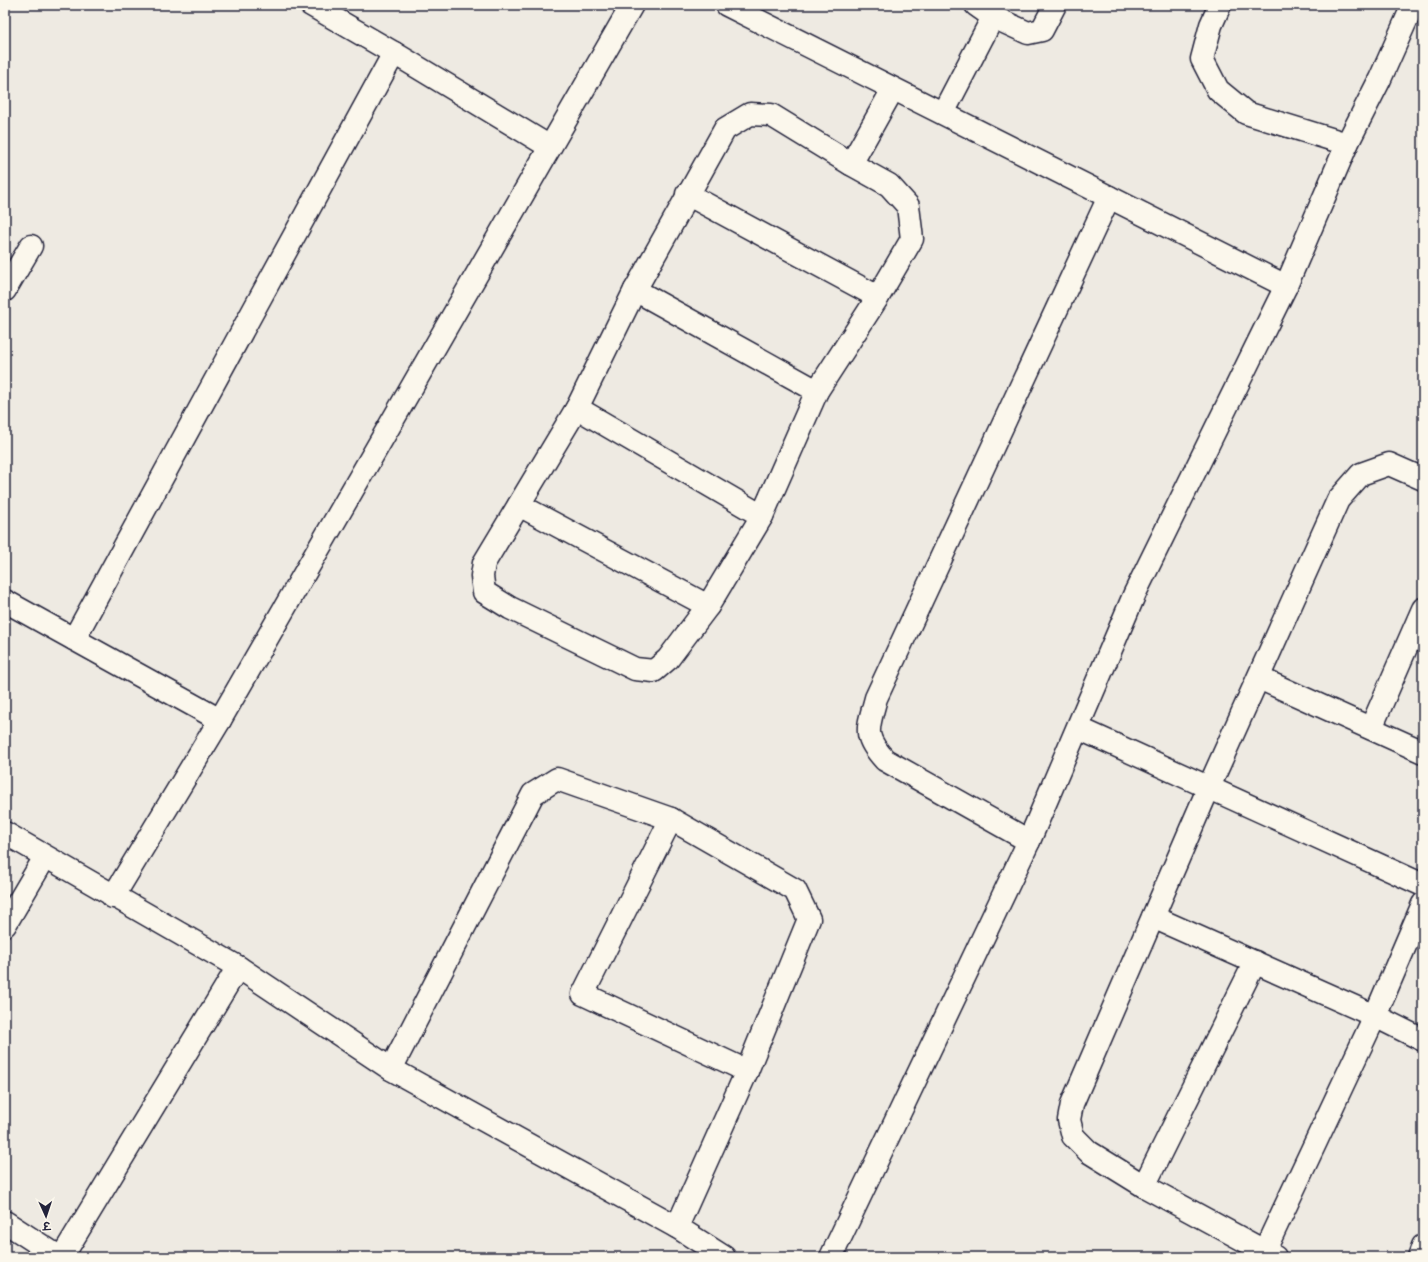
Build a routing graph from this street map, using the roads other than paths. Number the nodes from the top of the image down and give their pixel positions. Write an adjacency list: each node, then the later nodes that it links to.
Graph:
1 (311, 5): 8 (street)
2 (632, 5): 12 (street)
3 (727, 5): 9 (street)
4 (1055, 5): 7 (street)
5 (1220, 5): 11 (street)
6 (1413, 5): 11 (street)
7 (985, 11): 10 (street)
8 (394, 53): 12 (street); 29 (street)
9 (893, 89): 10 (street); 13 (street)
10 (943, 113): 15 (street)
11 (1348, 144): 17 (street)
12 (550, 147): 31 (street)
13 (851, 164): 14 (street); 20 (street)
14 (687, 194): 19 (street); 20 (street)
15 (1109, 197): 17 (street); 38 (street)
16 (31, 246): 18 (street)
17 (1286, 286): 32 (street)
18 (5, 290)
19 (635, 290): 21 (street); 22 (street)
20 (878, 297): 21 (street)
21 (817, 391): 25 (street)
22 (577, 408): 24 (street); 25 (street)
23 (1423, 479): 30 (street)
24 (519, 504): 27 (street); 27 (street)
25 (762, 516): 27 (street)
26 (5, 601): 29 (street)
27 (708, 606)
28 (1423, 609): 33 (street)
29 (74, 639): 31 (street)
30 (1259, 678): 33 (street); 35 (street)
31 (220, 720): 41 (street)
32 (1078, 728): 35 (street); 38 (street)
33 (1371, 728): 34 (street)
34 (1423, 752)
35 (1209, 787): 40 (street); 43 (street)
36 (671, 819): 49 (street); 50 (street); 50 (street)
37 (5, 833): 39 (street)
38 (1029, 841): 59 (street)
39 (45, 857): 41 (street); 44 (street)
40 (1423, 885)
41 (113, 897): 46 (street)
42 (1423, 904): 47 (street)
43 (1152, 917): 45 (street); 51 (street)
44 (5, 925)
45 (1255, 962): 47 (street); 51 (street)
46 (238, 967): 49 (street); 57 (street)
47 (1375, 1016): 48 (street); 55 (street)
48 (1423, 1040)
49 (391, 1069): 53 (street)
50 (747, 1071): 53 (street)
51 (1144, 1186): 55 (street)
52 (5, 1222): 56 (street)
53 (677, 1227): 58 (street)
54 (1423, 1246): 60 (street)
55 (1269, 1254)
56 (59, 1257)
57 (62, 1257)
58 (724, 1257)
59 (831, 1257)
60 (1419, 1257)

